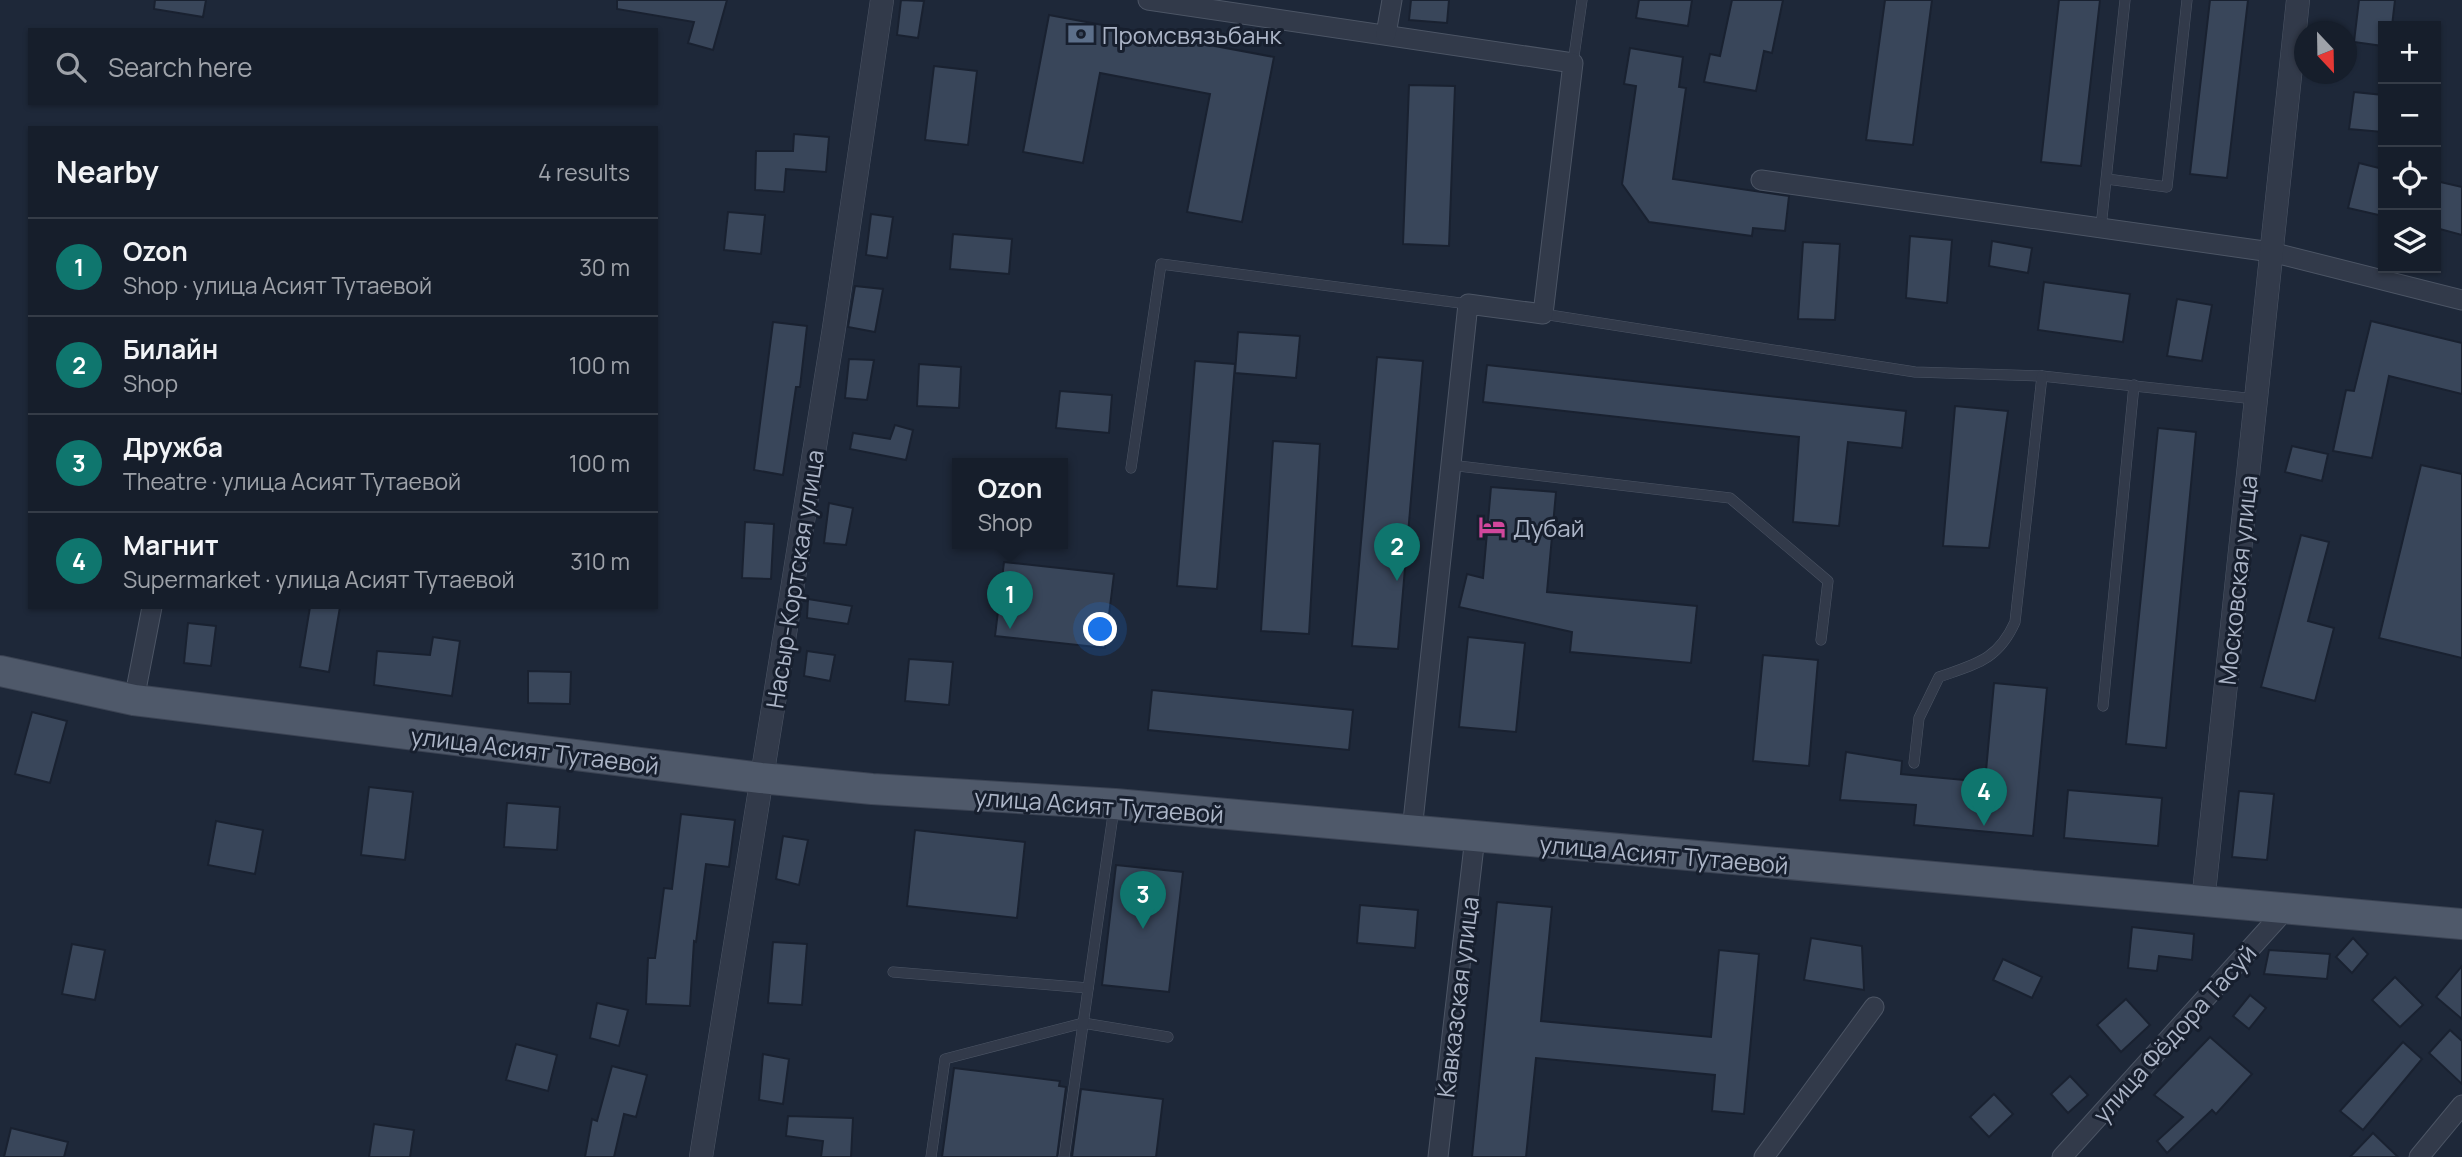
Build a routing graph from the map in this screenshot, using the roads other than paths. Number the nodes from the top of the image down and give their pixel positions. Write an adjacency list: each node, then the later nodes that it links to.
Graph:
1 (882, 0): 28 (street, Насыр-Кортская улица)
2 (1148, 0): 8 (street)
3 (1392, 0): 8 (street)
4 (1582, 0): 9 (lane)
5 (2125, 0): 10 (lane)
6 (2188, 0): 10 (lane)
7 (2298, 0): 13 (street, Московская улица)
8 (1386, 34): 9 (street)
9 (1573, 63): 16 (street)
10 (2107, 179): 12 (lane)
11 (1761, 180): 12 (street)
12 (2101, 227): 13 (street)
13 (2271, 252): 14 (street); 19 (street, Московская улица)
14 (2462, 300)
15 (1468, 304): 16 (street); 20 (street); 21 (lane)
16 (1543, 314): 17 (lane)
17 (2042, 376): 18 (lane); 27 (lane)
18 (2133, 385): 19 (lane); 26 (lane)
19 (2256, 399): 32 (street, Московская улица)
20 (1450, 465): 23 (lane); 30 (street)
21 (1131, 468)
22 (152, 609): 25 (street)
23 (1821, 640)
24 (0, 671): 25 (main road, улица Асият Тутаевой)
25 (134, 700): 28 (main road, улица Асият Тутаевой)
26 (2103, 706)
27 (1914, 763)
28 (761, 778): 29 (main road, улица Асият Тутаевой); 41 (street, Насыр-Кортская улица)
29 (1115, 804): 30 (main road, улица Асият Тутаевой); 36 (lane)
30 (1412, 831): 31 (main road, улица Асият Тутаевой)
31 (1475, 837): 32 (main road, улица Асият Тутаевой); 44 (street, Кавказская улица)
32 (2203, 902): 33 (main road)
33 (2286, 909): 34 (main road); 46 (street, улица Фёдора Тасуй)
34 (2462, 924)
35 (894, 972): 36 (lane)
36 (1088, 988): 38 (lane)
37 (1874, 1007): 45 (street)
38 (1083, 1023): 39 (lane); 42 (lane); 43 (lane)
39 (1168, 1037)
40 (2462, 1105): 47 (street)
41 (701, 1157)
42 (930, 1157)
43 (1064, 1157)
44 (1438, 1157)
45 (1764, 1157)
46 (2062, 1157)
47 (2418, 1157)

